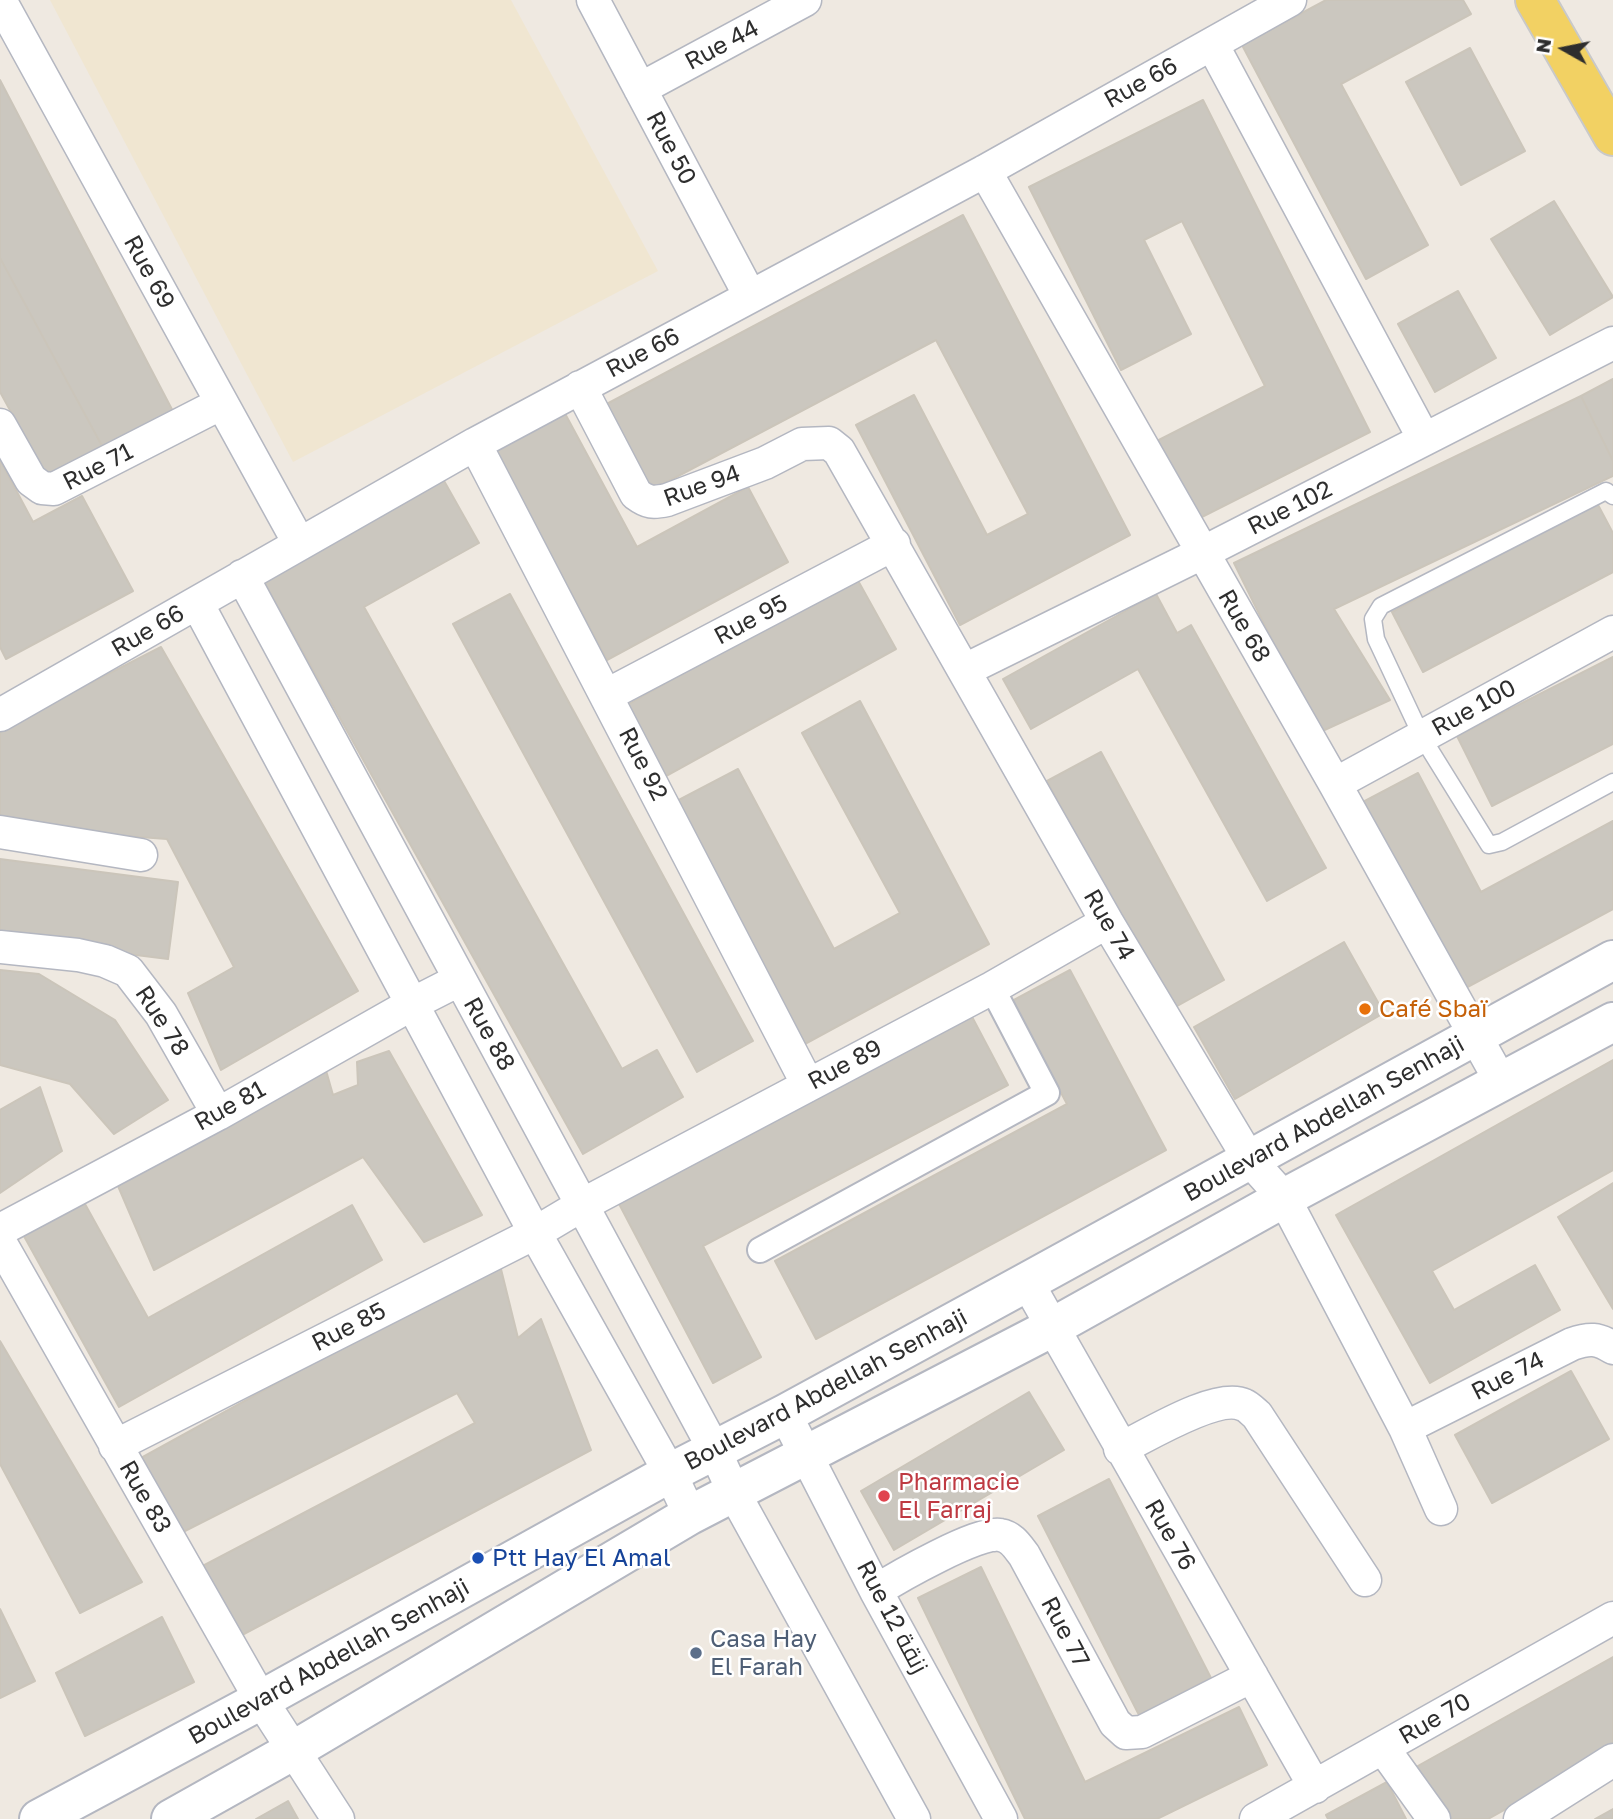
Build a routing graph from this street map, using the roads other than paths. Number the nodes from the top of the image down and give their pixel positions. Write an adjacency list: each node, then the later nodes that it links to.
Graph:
1 (593, 0): 8 (street, Rue 50)
2 (805, 0): 8 (street, Rue 44)
3 (1290, 0): 5 (street, Rue 66)
4 (1535, 0): 9 (main road)
5 (1257, 8): 7 (street, Rue 66)
6 (4, 19): 14 (street, Rue 69)
7 (1212, 44): 10 (street, Rue 66); 16 (street)
8 (640, 89): 11 (street, Rue 50)
9 (1613, 136)
10 (985, 171): 11 (street, Rue 66); 22 (street, Rue 68)
11 (750, 296): 13 (street, Rue 66)
12 (1613, 343): 16 (street, Rue 102)
13 (580, 387): 17 (street, Rue 66); 18 (street, Rue 94)
14 (222, 403): 15 (street, Rue 71); 20 (street, Rue 69)
15 (0, 425)
16 (1424, 439): 22 (street, Rue 102)
17 (475, 444): 20 (street, Rue 66); 27 (street, Rue 92)
18 (802, 444): 21 (street, Rue 74)
19 (1613, 496): 29 (lane)
20 (299, 542): 23 (street, Rue 66)
21 (894, 544): 26 (street, Rue 74); 27 (street, Rue 95)
22 (1202, 553): 26 (street, Rue 102); 31 (street, Rue 68)
23 (242, 576): 24 (street, Rue 66); 37 (street, Rue 88)
24 (197, 603): 28 (street, Rue 66); 39 (street)
25 (1613, 632): 29 (street, Rue 100)
26 (965, 670): 34 (street, Rue 74)
27 (607, 695): 43 (street, Rue 92)
28 (3, 707)
29 (1422, 737): 30 (lane); 31 (street, Rue 100)
30 (1613, 782)
31 (1335, 784): 41 (street, Rue 68)
32 (0, 832): 33 (street)
33 (141, 855)
34 (1107, 922): 38 (street, Rue 89); 45 (street, Rue 74)
35 (0, 947): 44 (street, Rue 78)
36 (1613, 960): 41 (street, Boulevard Abdellah Senhaji)
37 (459, 979): 39 (street, Rue 81); 47 (street, Rue 88)
38 (992, 988): 43 (street, Rue 89); 51 (street)
39 (412, 1004): 44 (street, Rue 81); 49 (street)
40 (1613, 1022): 42 (street, Boulevard Abdellah Senhaji)
41 (1474, 1037): 42 (street, Rue 68); 45 (street, Boulevard Abdellah Senhaji)
42 (1501, 1082): 46 (street, Boulevard Abdellah Senhaji)
43 (808, 1085): 47 (street, Rue 89)
44 (218, 1114): 48 (street, Rue 81)
45 (1250, 1160): 46 (street, Rue 74); 52 (street, Boulevard Abdellah Senhaji)
46 (1284, 1198): 53 (street, Boulevard Abdellah Senhaji); 56 (street, Rue 74)
47 (582, 1205): 49 (street, Rue 85); 59 (street, Rue 88)
48 (0, 1230)
49 (535, 1233): 57 (street, Rue 85); 61 (street)
50 (0, 1242): 57 (street, Rue 83)
51 (760, 1250)
52 (1027, 1282): 53 (street, Rue 76); 55 (street, Boulevard Abdellah Senhaji)
53 (1051, 1328): 58 (street, Rue 76); 60 (street, Boulevard Abdellah Senhaji)
54 (1613, 1348): 56 (street, Rue 74)
55 (785, 1414): 59 (street, Boulevard Abdellah Senhaji); 60 (street, Rue 12 زنقة)
56 (1405, 1428): 63 (street, Rue 74)
57 (115, 1446): 69 (street, Rue 83)
58 (1120, 1449): 65 (street); 68 (street, Rue 76)
59 (715, 1451): 61 (street, Boulevard Abdellah Senhaji); 62 (street, Rue 88)
60 (808, 1454): 62 (street, Boulevard Abdellah Senhaji); 66 (street, Rue 12 زنقة)
61 (670, 1474): 64 (street); 69 (street, Boulevard Abdellah Senhaji)
62 (734, 1493): 64 (street, Boulevard Abdellah Senhaji); 78 (street, Rue 88)
63 (1441, 1509)
64 (690, 1515): 71 (street, Boulevard Abdellah Senhaji)
65 (1365, 1580)
66 (876, 1591): 68 (street, Rue 77); 79 (street, Rue 12 زنقة)
67 (1613, 1618): 70 (street, Rue 70)
68 (1251, 1676): 73 (street, Rue 76)
69 (261, 1700): 71 (street, Rue 83); 75 (street, Boulevard Abdellah Senhaji)
70 (1383, 1748): 73 (street, Rue 70); 80 (street)
71 (294, 1750): 76 (street, Boulevard Abdellah Senhaji); 77 (street, Rue 83)
72 (1613, 1760): 81 (street)
73 (1315, 1787): 74 (street, Rue 70)
74 (1275, 1814)
75 (39, 1819)
76 (171, 1819)
77 (338, 1819)
78 (914, 1819)
79 (1001, 1819)
80 (1434, 1819)
81 (1520, 1819)

